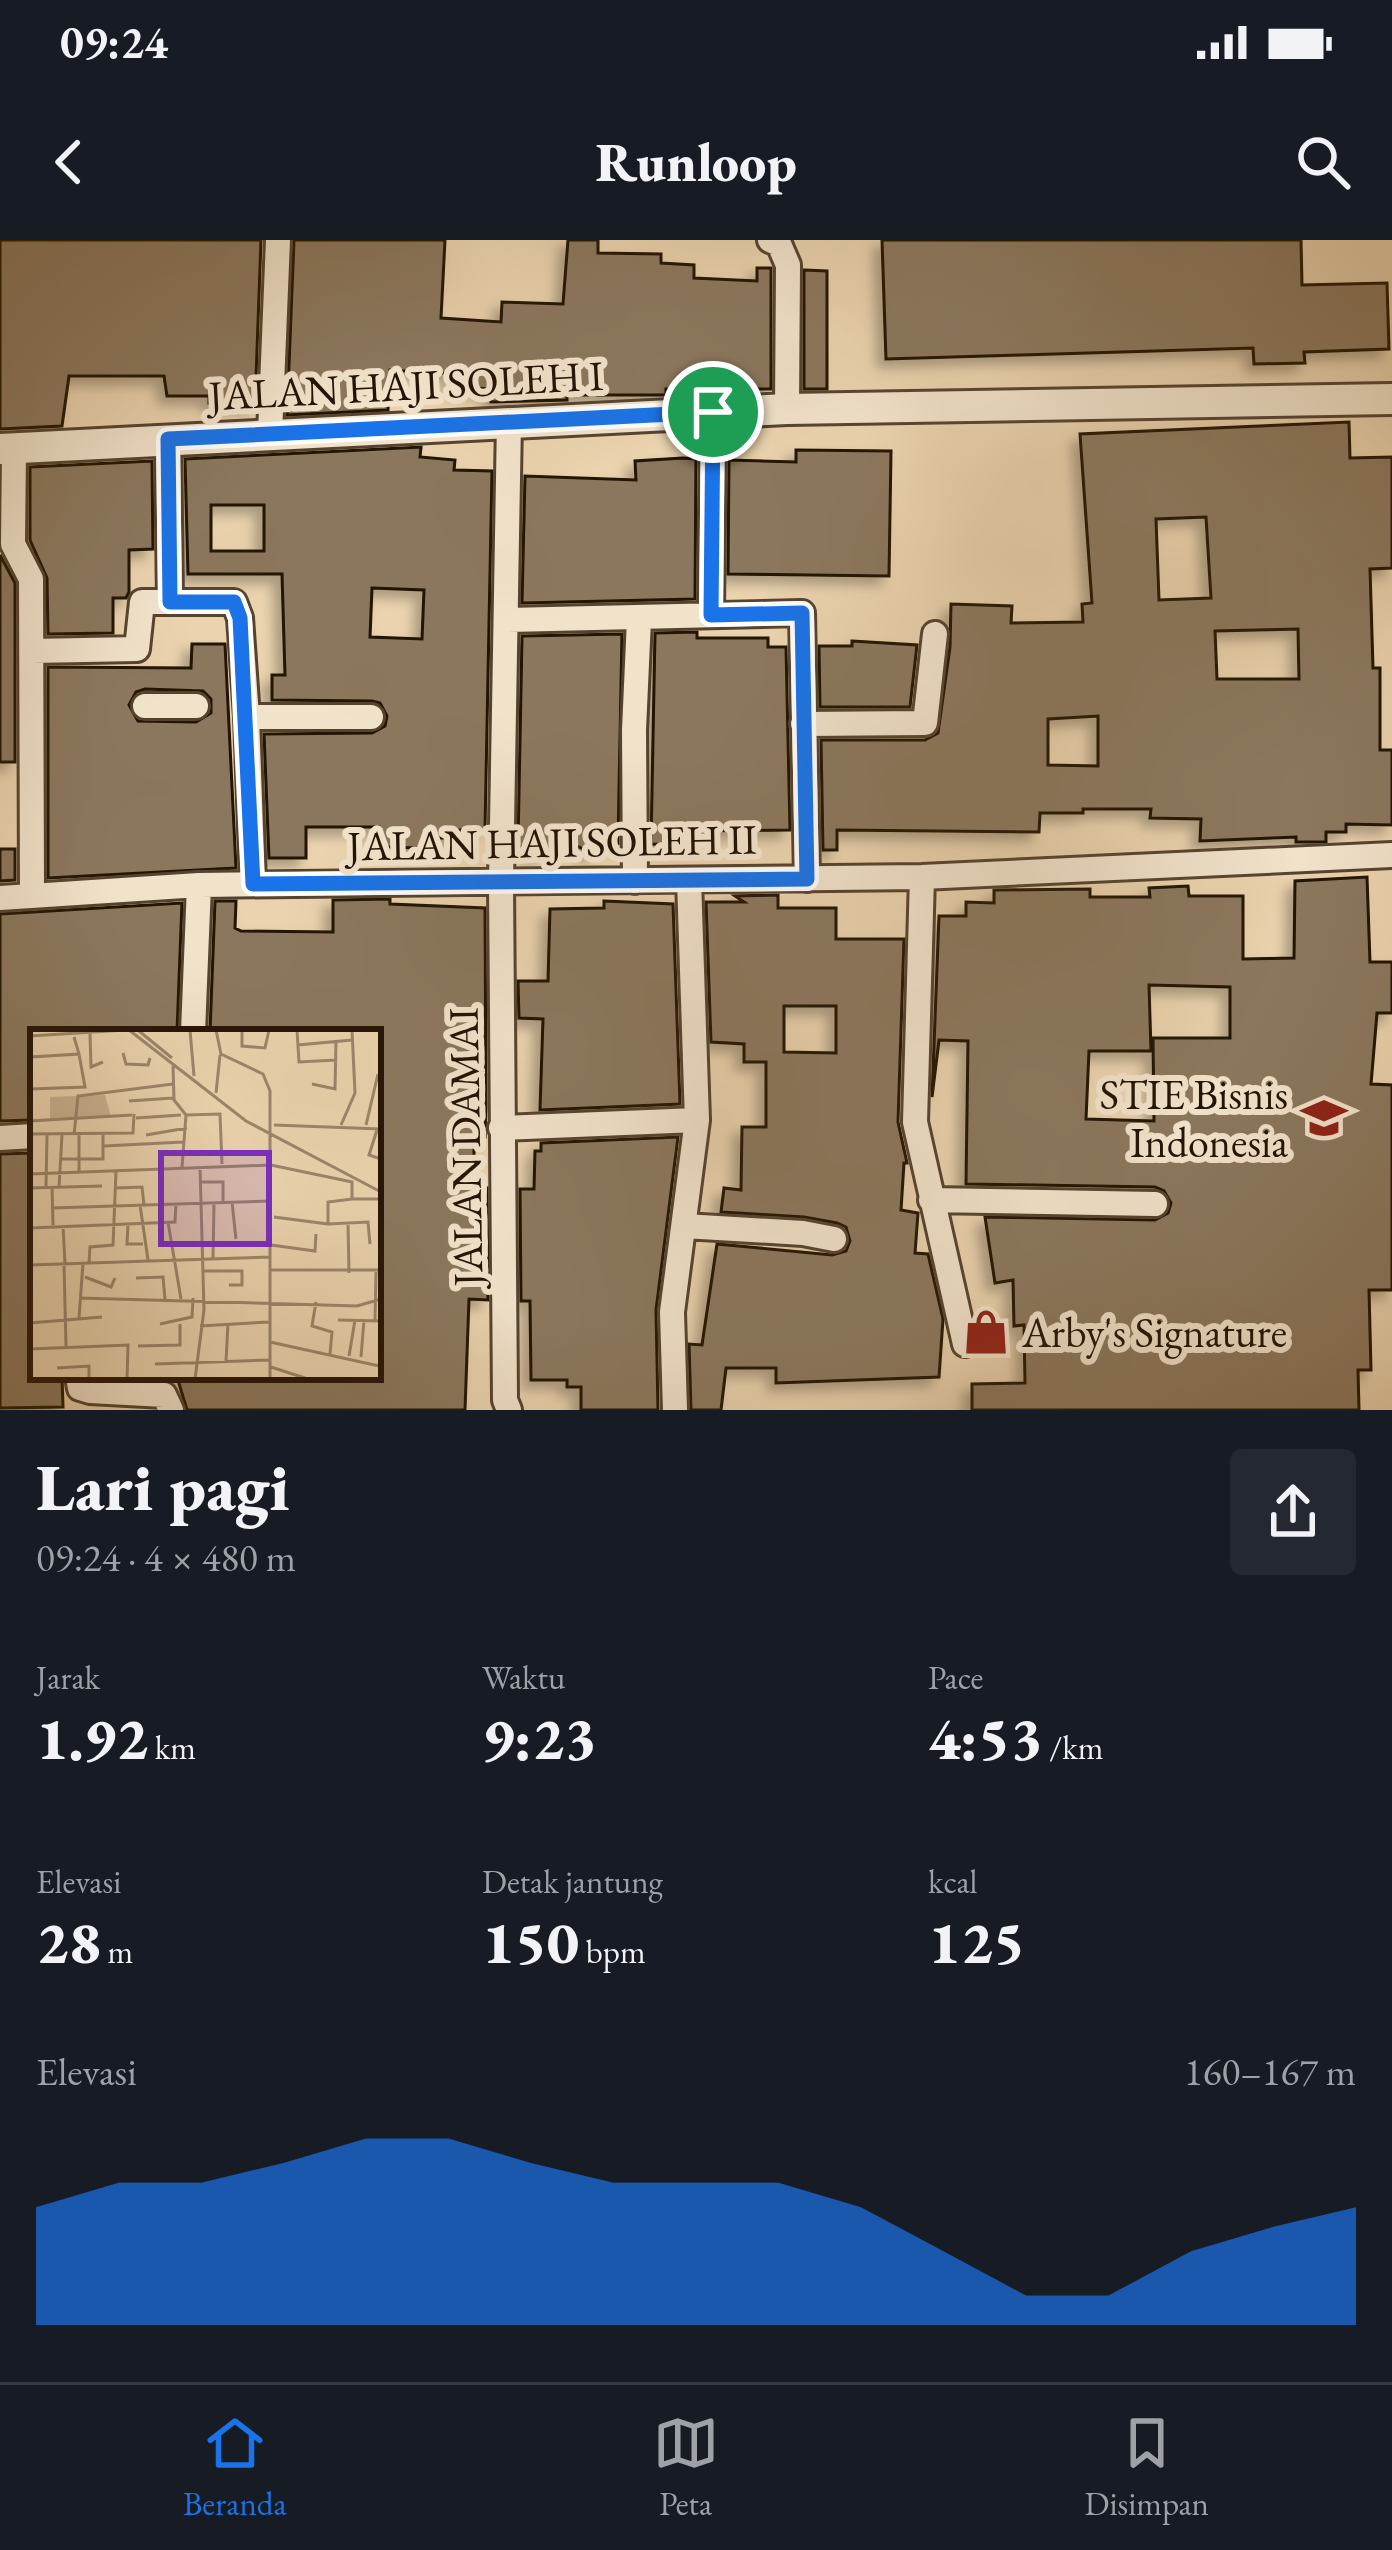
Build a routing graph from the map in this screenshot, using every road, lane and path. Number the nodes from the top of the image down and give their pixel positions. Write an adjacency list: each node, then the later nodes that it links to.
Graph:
1 (278, 240): 7 (street)
2 (770, 240): 4 (street)
3 (1392, 399): 4 (street, JALAN HAJI SOLEH I)
4 (787, 409): 5 (street, JALAN HAJI SOLEH I)
5 (713, 412): 6 (street, JALAN HAJI SOLEH I); 11 (street)
6 (508, 421): 7 (street, JALAN HAJI SOLEH I); 13 (street, JALAN DAMAI)
7 (270, 434): 8 (street, JALAN HAJI SOLEH I)
8 (168, 439): 9 (street, JALAN HAJI SOLEH I); 10 (street)
9 (7, 448): 15 (street)
10 (170, 602): 15 (street); 18 (street)
11 (711, 615): 12 (street); 20 (street)
12 (640, 619): 13 (street); 24 (street)
13 (508, 620): 26 (street, JALAN DAMAI)
14 (935, 634): 20 (street)
15 (32, 651): 29 (street)
16 (145, 706): 17 (street)
17 (196, 706)
18 (247, 717): 19 (street); 27 (street)
19 (370, 717)
20 (803, 724): 23 (street)
21 (1392, 855): 22 (street, JALAN HAJI SOLEH II)
22 (922, 877): 23 (street, JALAN HAJI SOLEH II); 36 (street)
23 (807, 879): 25 (street, JALAN HAJI SOLEH II)
24 (635, 880): 25 (street, JALAN HAJI SOLEH II); 26 (street, JALAN HAJI SOLEH II)
25 (689, 880): 32 (street)
26 (500, 883): 27 (street, JALAN HAJI SOLEH II); 33 (street, JALAN DAMAI)
27 (253, 884): 28 (street, JALAN HAJI SOLEH II)
28 (199, 885): 29 (street, JALAN HAJI SOLEH II); 31 (street)
29 (32, 895): 30 (street, JALAN HAJI SOLEH II)
30 (0, 898)
31 (193, 1029)
32 (698, 1120): 33 (street); 38 (street)
33 (500, 1128): 43 (street, JALAN DAMAI)
34 (30, 1136): 35 (street)
35 (0, 1138)
36 (931, 1200): 37 (street); 40 (street)
37 (1155, 1204)
38 (684, 1226): 39 (street); 44 (street)
39 (834, 1239)
40 (965, 1344)
41 (79, 1380): 42 (street)
42 (171, 1410)
43 (509, 1410)
44 (675, 1410)

